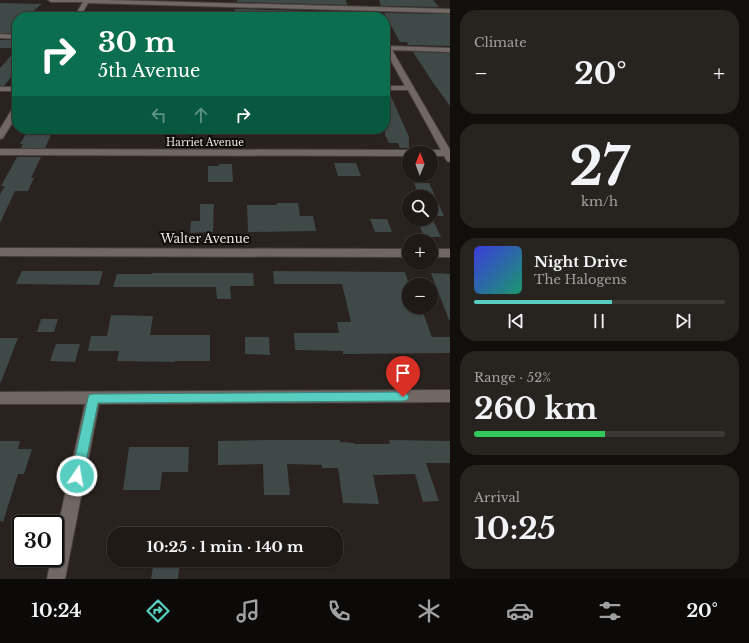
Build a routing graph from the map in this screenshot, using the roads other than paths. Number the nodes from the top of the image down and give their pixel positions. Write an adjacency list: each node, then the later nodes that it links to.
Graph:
1 (51, 0): 2 (street)
2 (86, 0): 4 (street); 6 (street)
3 (361, 0): 4 (street)
4 (366, 8): 5 (street); 7 (street)
5 (450, 10)
6 (80, 12)
7 (368, 12)
8 (0, 36): 9 (street)
9 (12, 37)
10 (390, 47): 11 (street)
11 (450, 50)
12 (390, 54): 14 (street)
13 (390, 88): 14 (street)
14 (409, 88): 22 (street)
15 (0, 89): 16 (street)
16 (12, 89)
17 (12, 116): 18 (street)
18 (0, 136)
19 (0, 152): 20 (street, Harriet Avenue)
20 (402, 153)
21 (438, 154): 22 (street)
22 (449, 155)
23 (0, 252): 24 (street, Walter Avenue)
24 (402, 253)
25 (438, 253): 26 (street)
26 (450, 253)
27 (450, 396): 29 (street)
28 (0, 398): 29 (street)
29 (93, 398): 30 (street)
30 (56, 579)

